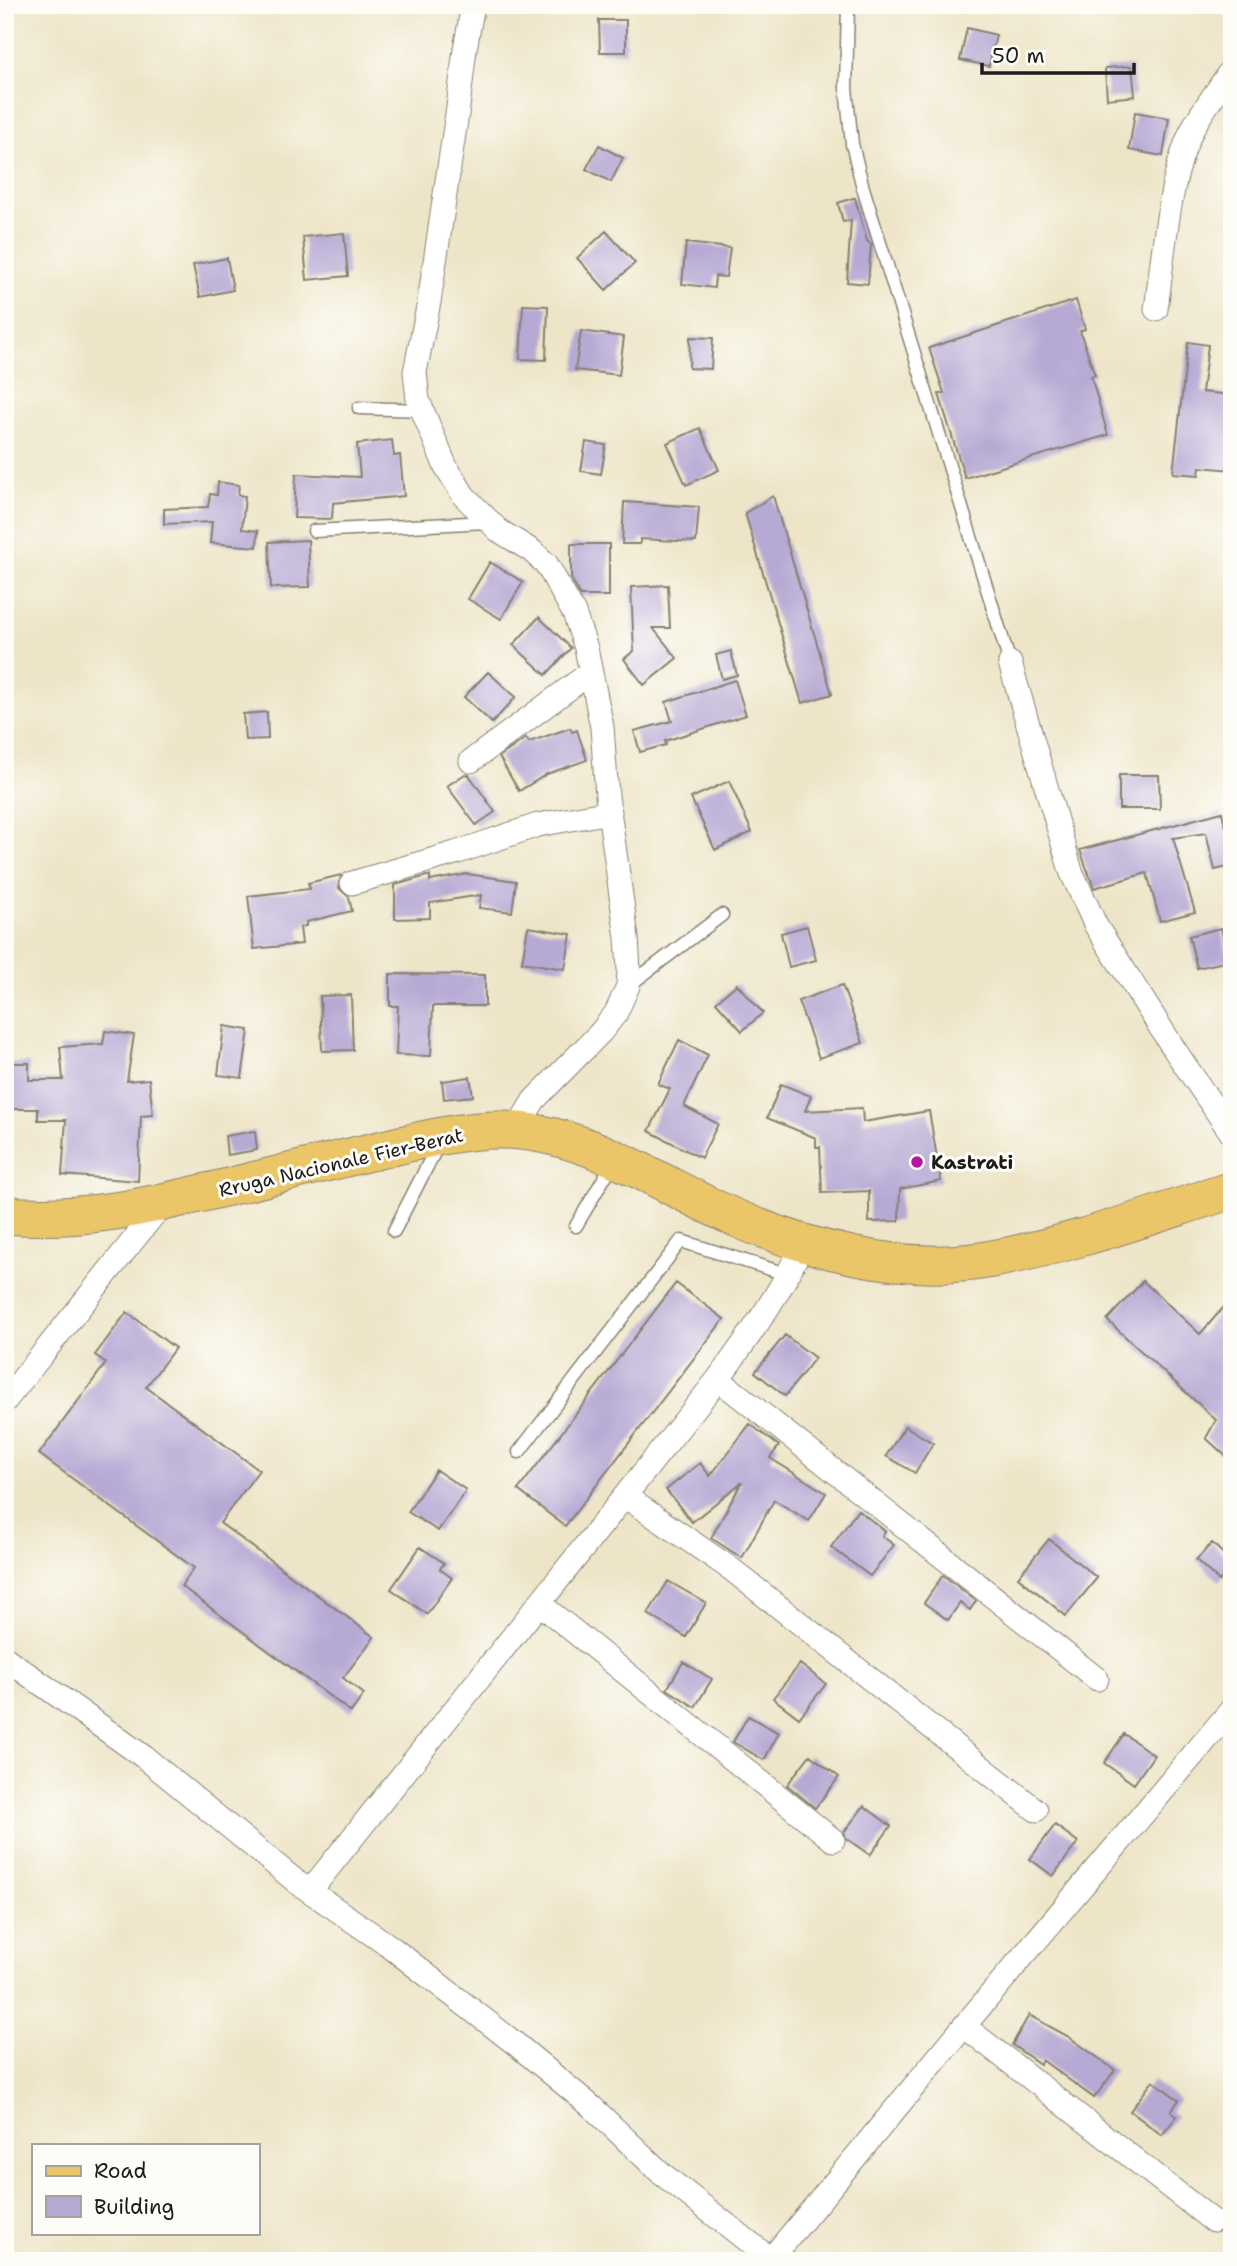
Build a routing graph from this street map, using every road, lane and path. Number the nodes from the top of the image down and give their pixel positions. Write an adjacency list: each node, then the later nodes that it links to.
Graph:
1 (473, 5): 6 (street)
2 (848, 5): 9 (lane)
3 (1232, 68): 4 (street)
4 (1156, 309)
5 (359, 408): 6 (lane)
6 (422, 410): 7 (street)
7 (487, 522): 8 (lane); 10 (street)
8 (314, 531)
9 (1010, 663): 17 (street)
10 (591, 672): 11 (street); 12 (street)
11 (471, 761)
12 (610, 812): 13 (street); 15 (street)
13 (352, 883)
14 (722, 915): 15 (lane)
15 (628, 986): 16 (street)
16 (516, 1130): 18 (main road, Rruga Nacionale Fier-Berat); 19 (main road, Rruga Nacionale Fier-Berat)
17 (1232, 1134)
18 (443, 1137): 21 (main road, Rruga Nacionale Fier-Berat); 24 (lane)
19 (615, 1160): 23 (lane); 25 (main road, Rruga Nacionale Fier-Berat)
20 (1232, 1190): 25 (main road, Rruga Nacionale Fier-Berat)
21 (163, 1203): 22 (main road, Rruga Nacionale Fier-Berat); 28 (street)
22 (5, 1214)
23 (576, 1226)
24 (394, 1231)
25 (803, 1242): 26 (street)
26 (789, 1275): 27 (street); 29 (lane)
27 (718, 1379): 30 (street); 33 (street)
28 (5, 1401)
29 (519, 1452)
30 (626, 1497): 31 (street); 35 (street)
31 (540, 1604): 36 (street); 37 (street)
32 (5, 1658): 37 (street)
33 (1097, 1679)
34 (1232, 1709): 38 (street)
35 (1036, 1810)
36 (833, 1840)
37 (310, 1891): 40 (street)
38 (964, 2026): 39 (street); 40 (street)
39 (1213, 2221)
40 (772, 2260)

